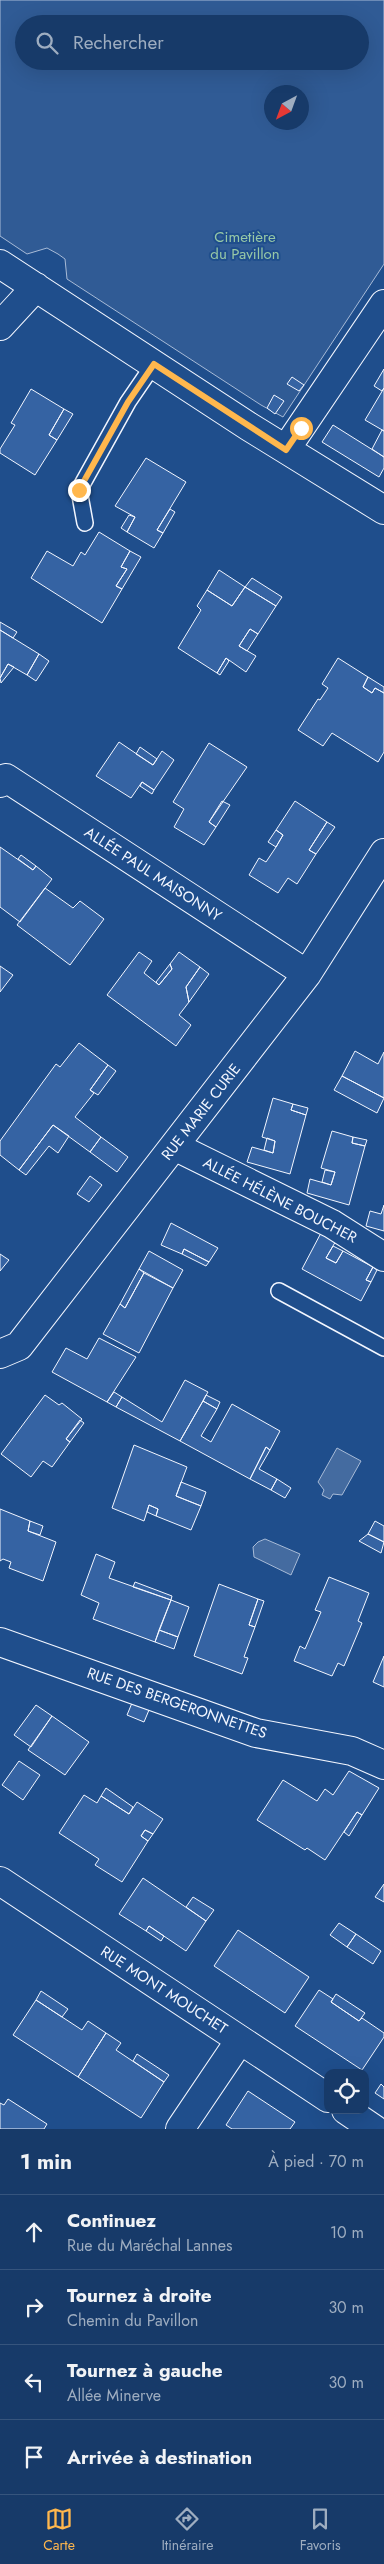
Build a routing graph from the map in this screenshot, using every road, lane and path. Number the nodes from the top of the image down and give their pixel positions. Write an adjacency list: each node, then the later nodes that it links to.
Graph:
1 (0, 264): 2 (street)
2 (36, 287): 4 (street); 5 (street)
3 (384, 304): 6 (street)
4 (0, 326)
5 (154, 364): 6 (street); 8 (lane)
6 (286, 450): 7 (street)
7 (384, 510)
8 (85, 523)
9 (0, 783): 11 (street, ALLÉE PAUL MAISONNY)
10 (384, 853): 11 (street, RUE MARIE CURIE)
11 (307, 974): 12 (street, RUE MARIE CURIE)
12 (174, 1146): 13 (street, ALLÉE HÉLÈNE BOUCHER); 16 (street, RUE MARIE CURIE)
13 (384, 1257)
14 (280, 1291): 15 (lane)
15 (384, 1348)
16 (0, 1354)
17 (0, 1642): 18 (street, RUE DES BERGERONNETTES)
18 (384, 1764)
19 (0, 1881): 20 (street, RUE MONT MOUCHET)
20 (240, 2040): 21 (street, RUE MONT MOUCHET); 23 (street)
21 (324, 2095)
22 (352, 2114): 24 (street)
23 (180, 2129)
24 (374, 2129)

